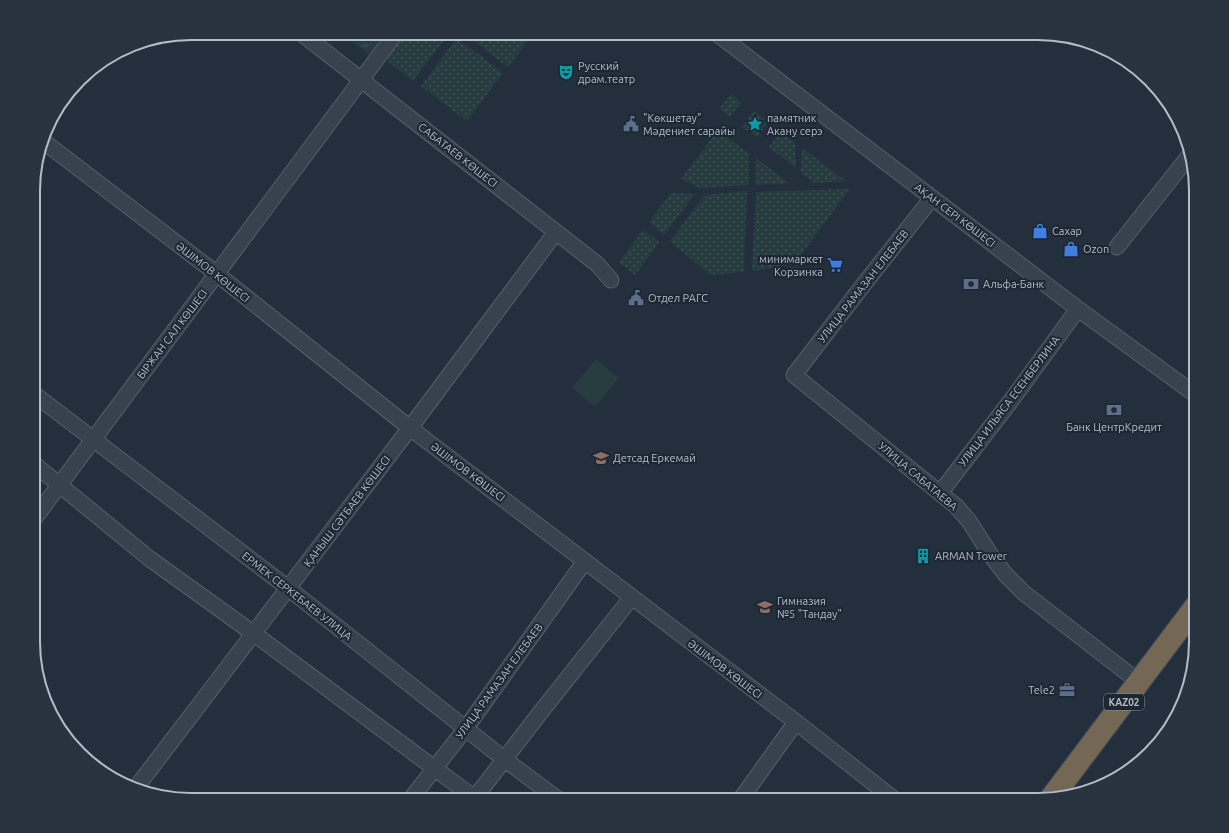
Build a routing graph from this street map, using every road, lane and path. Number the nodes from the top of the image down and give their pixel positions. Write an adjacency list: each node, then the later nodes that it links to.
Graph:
1 (310, 40): 4 (street, САБАТАЕВ КӨШЕСІ)
2 (391, 40): 4 (street, БІРЖАН САЛ КӨШЕСІ)
3 (725, 40): 7 (street, АҚАН СЕРІ КӨШЕСІ)
4 (361, 80): 8 (street, САБАТАЕВ КӨШЕСІ); 10 (street, БІРЖАН САЛ КӨШЕСІ)
5 (47, 144): 10 (street, ӘШІМОВ КӨШЕСІ)
6 (1186, 160): 9 (street)
7 (932, 198): 12 (street, АҚАН СЕРІ КӨШЕСІ); 13 (street, УЛИЦА РАМАЗАН ЕЛЕБАЕВ)
8 (556, 232): 11 (street, САБАТАЕВ КӨШЕСІ); 16 (street, ҚАНЫШ СӘТБАЕВ КӨШЕСІ)
9 (1116, 247)
10 (217, 274): 16 (street, ӘШІМОВ КӨШЕСІ); 17 (street, БІРЖАН САЛ КӨШЕСІ)
11 (611, 280)
12 (1078, 308): 14 (street, АҚАН СЕРІ КӨШЕСІ); 20 (street, УЛИЦА ИЛЬЯСА ЕСЕНБЕРЛИНА)
13 (794, 375): 20 (street, УЛИЦА САБАТАЕВА)
14 (1189, 390)
15 (40, 399): 17 (street, ЕРМЕК СЕРКЕБАЕВ УЛИЦА)
16 (410, 428): 22 (street, ӘШІМОВ КӨШЕСІ); 23 (street, ҚАНЫШ СӘТБАЕВ КӨШЕСІ)
17 (93, 440): 19 (street, БІРЖАН САЛ КӨШЕСІ); 23 (street, ЕРМЕК СЕРКЕБАЕВ УЛИЦА)
18 (40, 469): 19 (street)
19 (60, 484): 21 (street, БІРЖАН САЛ КӨШЕСІ); 26 (street)
20 (940, 493): 27 (street, УЛИЦА САБАТАЕВА)
21 (40, 511)
22 (584, 561): 24 (street, ӘШІМОВ КӨШЕСІ); 29 (street, УЛИЦА РАМАЗАН ЕЛЕБАЕВ)
23 (288, 588): 26 (street, ҚАНЫШ СӘТБАЕВ КӨШЕСІ); 29 (street, ЕРМЕК СЕРКЕБАЕВ УЛИЦА)
24 (632, 597): 28 (street, ӘШІМОВ КӨШЕСІ); 30 (street)
25 (1189, 615): 27 (highway, KАZ02)
26 (254, 633): 31 (street); 32 (street, ҚАНЫШ СӘТБАЕВ КӨШЕСІ)
27 (1139, 682): 33 (highway, KАZ02)
28 (796, 722): 38 (street); 39 (street, ӘШІМОВ КӨШЕСІ)
29 (466, 728): 30 (street, ЕРМЕК СЕРКЕБАЕВ УЛИЦА); 31 (street, УЛИЦА РАМАЗАН ЕЛЕБАЕВ)
30 (504, 759): 36 (street); 37 (street, ЕРМЕК СЕРКЕБАЕВ УЛИЦА)
31 (434, 768): 34 (street, УЛИЦА РАМАЗАН ЕЛЕБАЕВ); 35 (street)
32 (139, 784)
33 (1056, 792)
34 (415, 793)
35 (467, 793)
36 (479, 793)
37 (550, 793)
38 (745, 793)
39 (886, 793)

